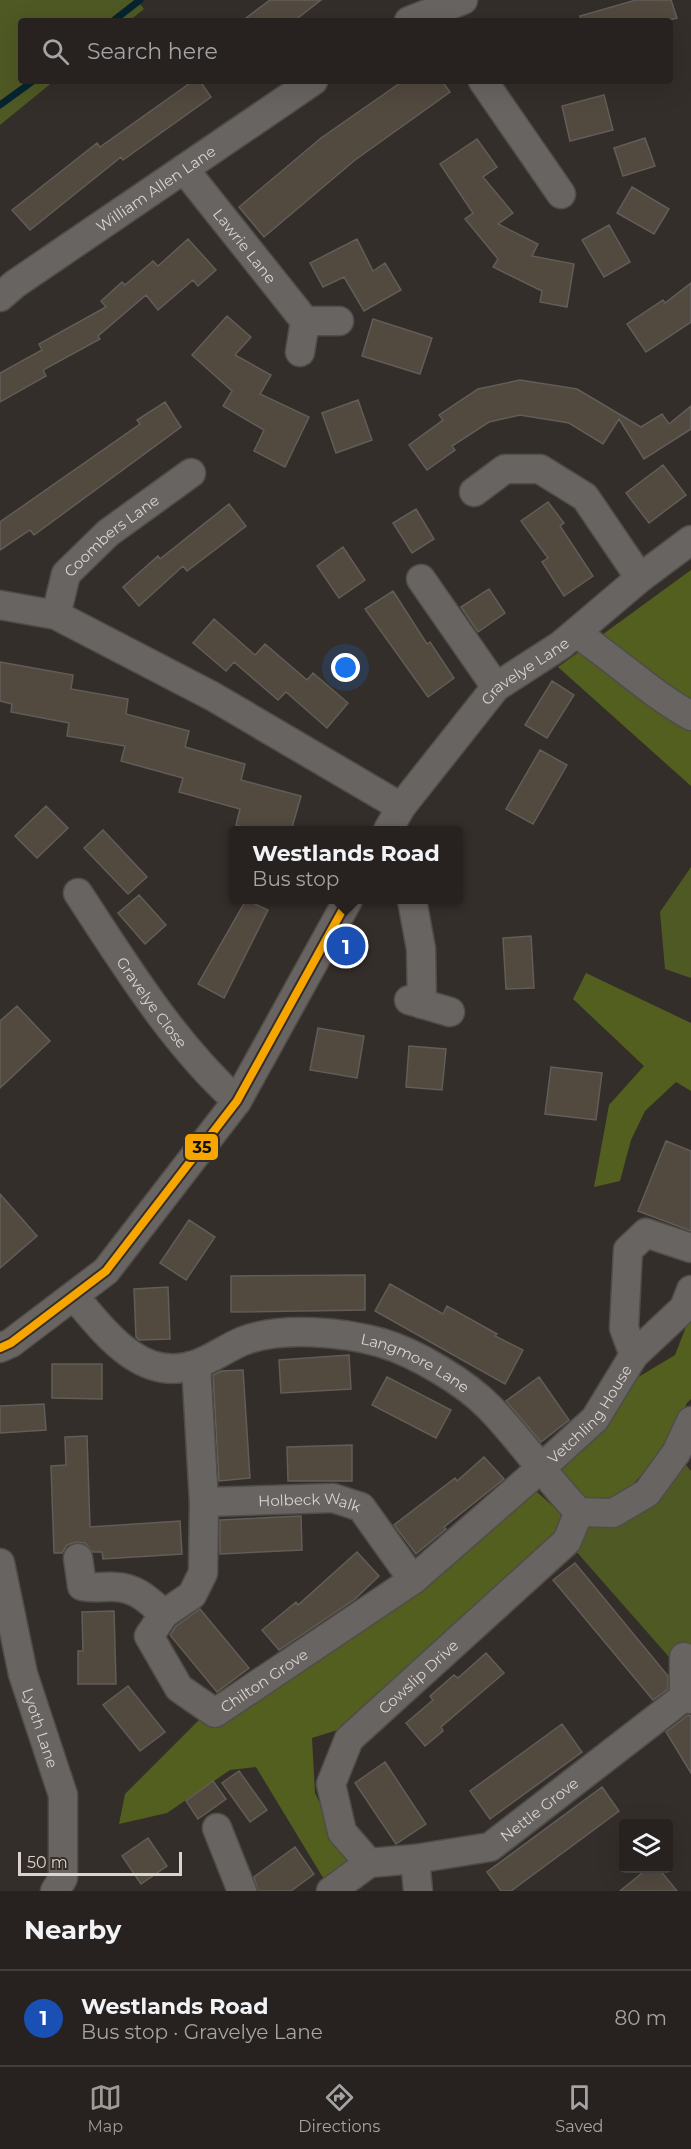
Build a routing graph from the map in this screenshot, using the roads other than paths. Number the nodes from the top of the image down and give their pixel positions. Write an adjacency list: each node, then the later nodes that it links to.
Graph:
1 (463, 0): 2 (street)
2 (428, 17)
3 (309, 84): 5 (street, William Allen Lane)
4 (485, 84): 6 (street)
5 (184, 169): 7 (street, William Allen Lane); 8 (street, Lawrie Lane)
6 (561, 194)
7 (0, 297)
8 (305, 321): 9 (street); 10 (street)
9 (339, 321)
10 (300, 352)
11 (191, 473): 17 (street, Coombers Lane)
12 (474, 492): 14 (street)
13 (691, 540): 14 (street, Gravelye Lane)
14 (640, 578): 18 (street, Gravelye Lane)
15 (421, 579): 19 (street)
16 (0, 605): 17 (street)
17 (56, 615): 21 (street)
18 (576, 633): 19 (street, Gravelye Lane); 20 (street)
19 (496, 687): 21 (street, Gravelye Lane)
20 (691, 716)
21 (395, 819)
22 (78, 893): 26 (street, Gravelye Close)
23 (346, 904): 26 (street)
24 (413, 904): 25 (street)
25 (450, 1012)
26 (237, 1101): 29 (street)
27 (691, 1248): 31 (street, Vetchling House)
28 (691, 1290): 31 (street, Vetchling House)
29 (74, 1296): 30 (street); 32 (street, Langmore Lane)
30 (0, 1348)
31 (634, 1354): 34 (street, Vetchling House)
32 (196, 1365): 34 (street, Langmore Lane); 35 (street, Chilton Grove)
33 (691, 1421): 36 (street)
34 (540, 1469): 36 (street, Langmore Lane); 39 (street, Chilton Grove)
35 (204, 1502): 39 (street, Holbeck Walk); 40 (street, Chilton Grove)
36 (579, 1512): 45 (street, Cowslip Drive)
37 (78, 1558): 40 (street)
38 (0, 1563): 46 (street, Lyoth Lane)
39 (413, 1580): 40 (street, Chilton Grove)
40 (164, 1614)
41 (684, 1657): 42 (street, Nettle Grove)
42 (688, 1698): 44 (street, Nettle Grove)
43 (217, 1828): 47 (street)
44 (415, 1859): 45 (street, Nettle Grove); 49 (street)
45 (369, 1863): 48 (street)
46 (55, 1891)
47 (242, 1891)
48 (331, 1891)
49 (418, 1891)

